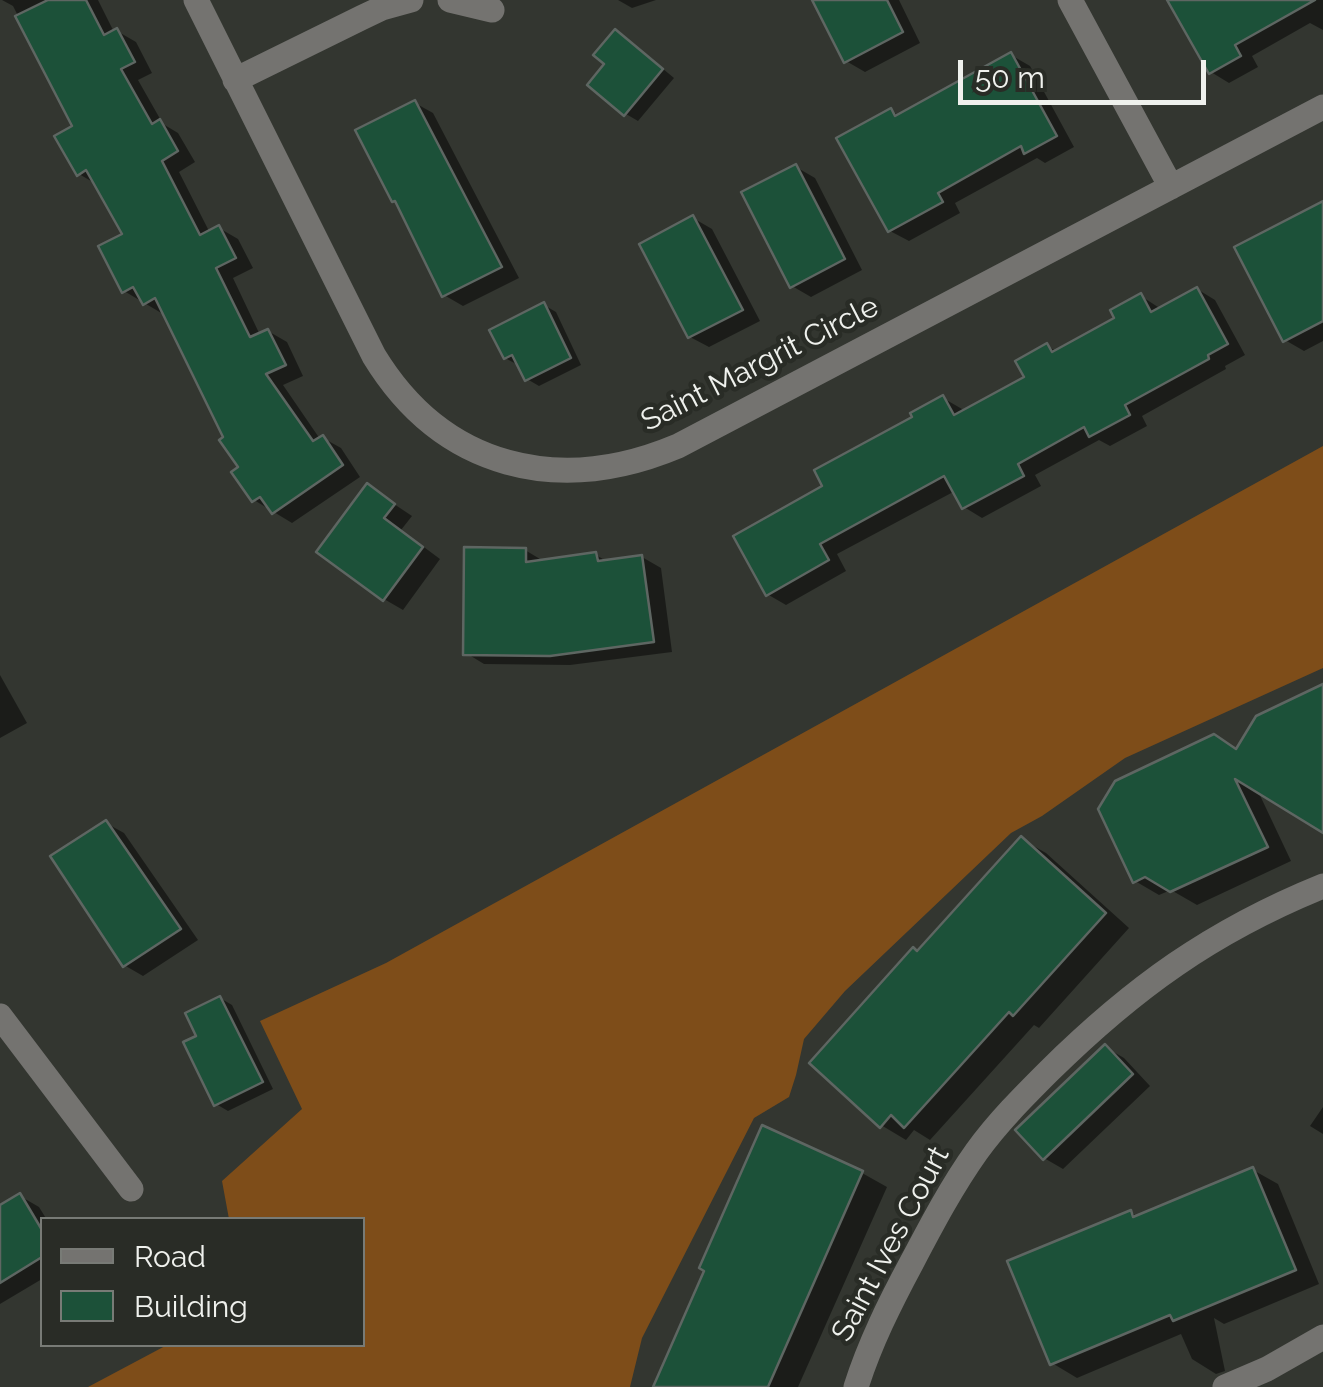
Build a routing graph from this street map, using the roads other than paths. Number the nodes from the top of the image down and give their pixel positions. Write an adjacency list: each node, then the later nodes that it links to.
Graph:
1 (196, 0): 6 (street, Saint Margrit Circle)
2 (411, 0): 6 (street)
3 (450, 0): 5 (street)
4 (1070, 0): 8 (street)
5 (492, 10)
6 (236, 80): 8 (street, Saint Margrit Circle)
7 (1323, 107): 8 (street, Saint Margrit Circle)
8 (1171, 186)
9 (1323, 886): 13 (street, Saint Ives Court)
10 (0, 1016): 11 (street)
11 (131, 1189)
12 (1323, 1337): 14 (street)
13 (856, 1387)
14 (1225, 1387)

